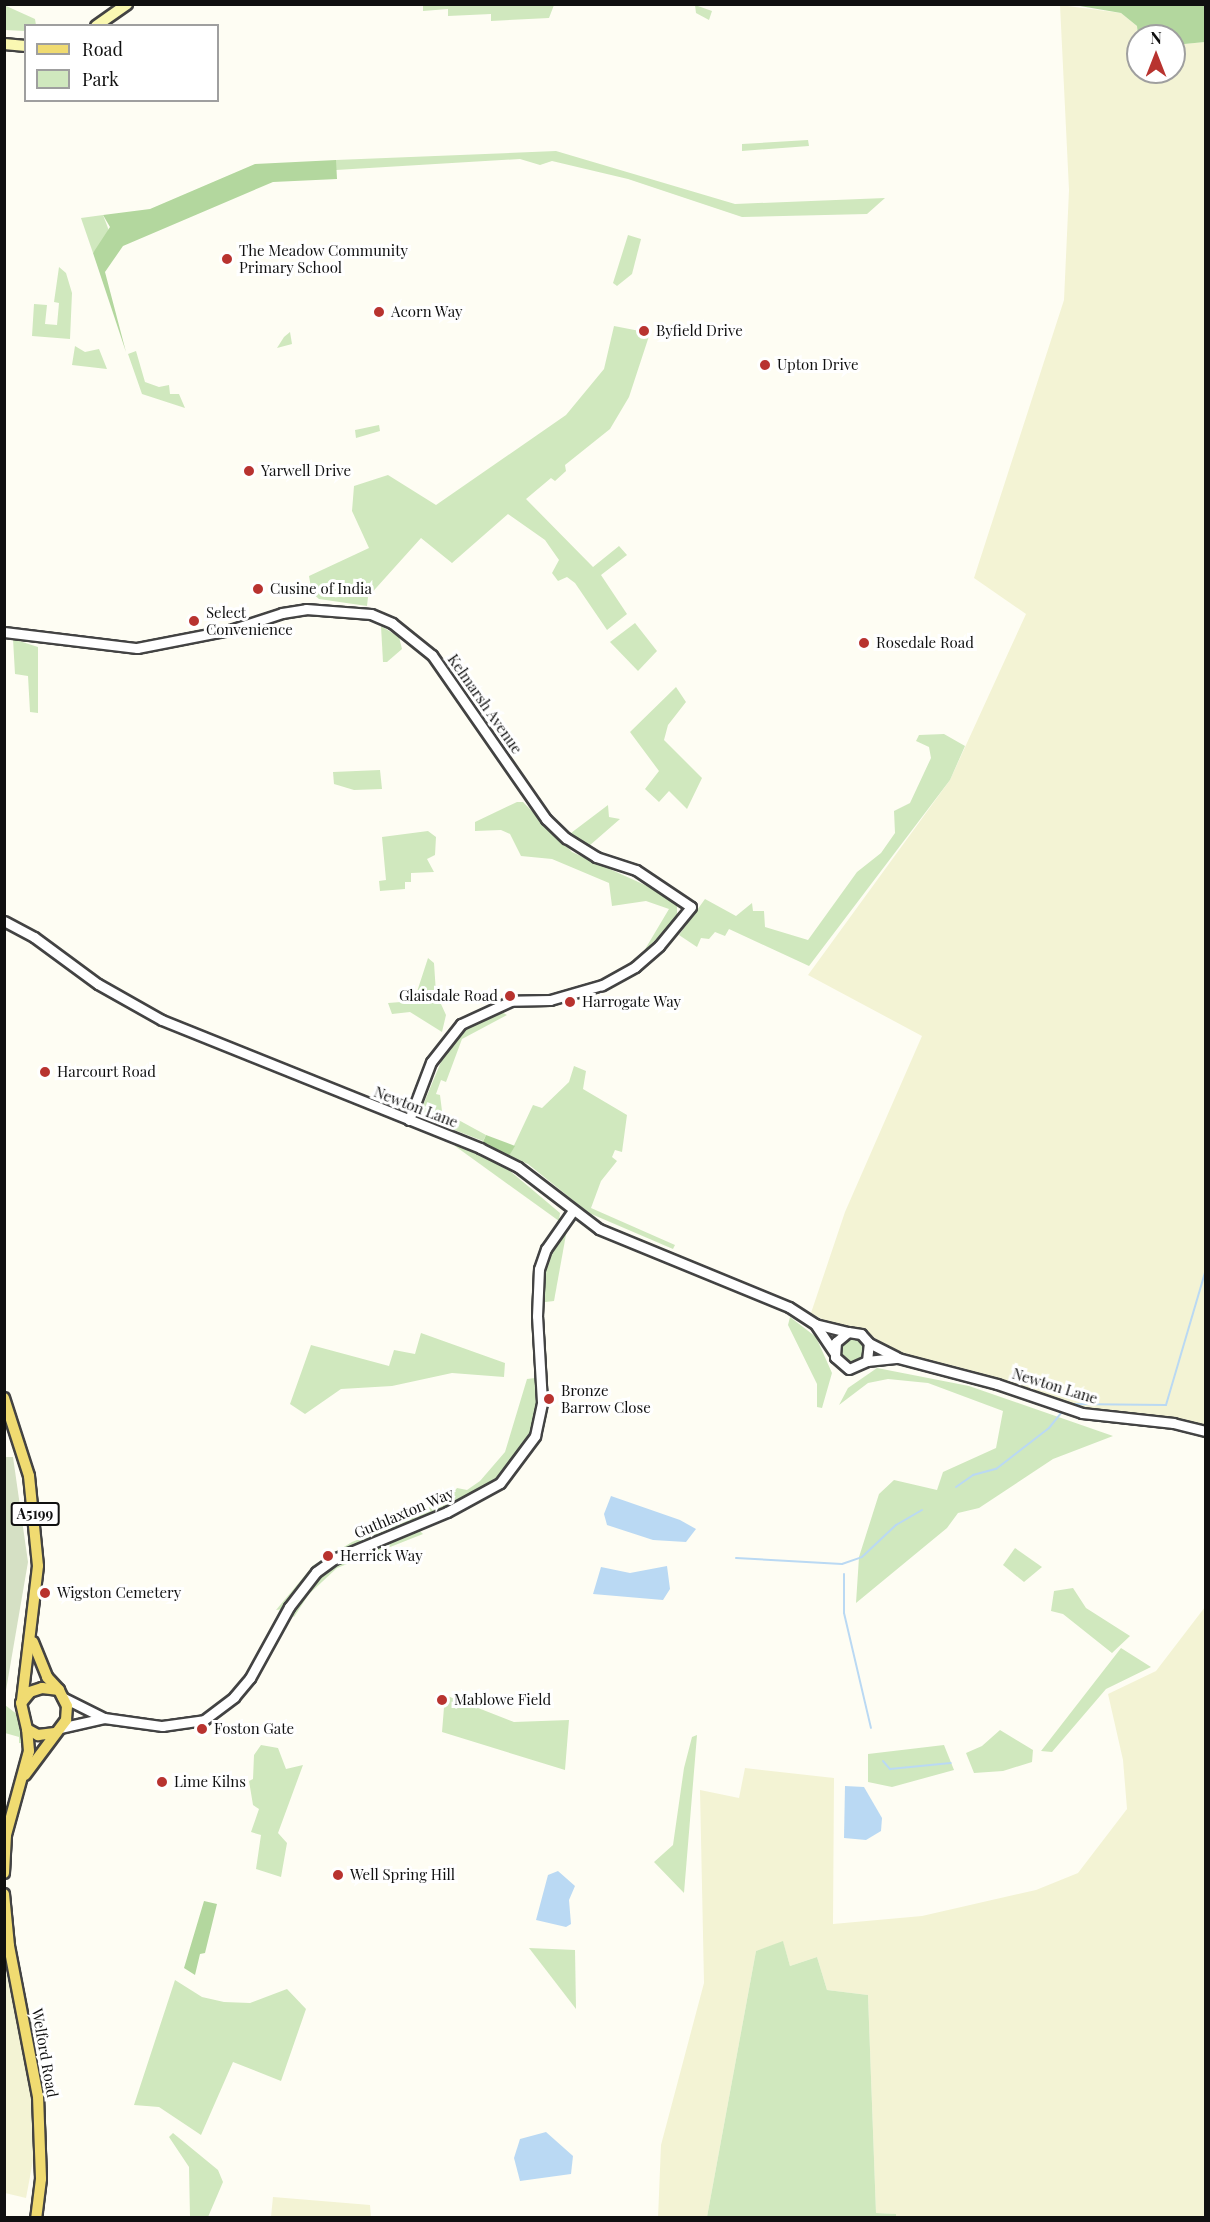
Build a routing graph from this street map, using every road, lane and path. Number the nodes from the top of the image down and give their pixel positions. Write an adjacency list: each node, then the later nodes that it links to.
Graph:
1 (127, 4): 2 (main road)
2 (99, 24)
3 (4, 44): 4 (main road)
4 (24, 46)
5 (4, 632): 7 (street, Kelmarsh Avenue)
6 (4, 921): 7 (street, Newton Lane)
7 (409, 1120): 8 (street, Newton Lane)
8 (572, 1212): 9 (street, Newton Lane); 20 (street, Guthlaxton Way)
9 (815, 1324): 10 (street, Newton Lane); 12 (street, Newton Lane)
10 (848, 1332): 11 (street); 12 (street)
11 (869, 1343): 13 (street, Newton Lane); 14 (street)
12 (834, 1352): 14 (street)
13 (898, 1358): 14 (street, Newton Lane); 16 (street, Newton Lane)
14 (867, 1361)
15 (4, 1398): 17 (main road, A5199)
16 (1206, 1431)
17 (32, 1633): 18 (main road, A5199); 19 (main road, A5199)
18 (61, 1694): 19 (main road); 20 (street, Guthlaxton Way); 22 (main road)
19 (22, 1701): 21 (main road)
20 (104, 1718): 22 (street, Guthlaxton Way)
21 (27, 1729): 22 (main road); 23 (main road)
22 (58, 1731): 23 (main road)
23 (25, 1775): 24 (main road)
24 (4, 1873)
25 (4, 1894): 26 (main road, Welford Road)
26 (36, 2217)

